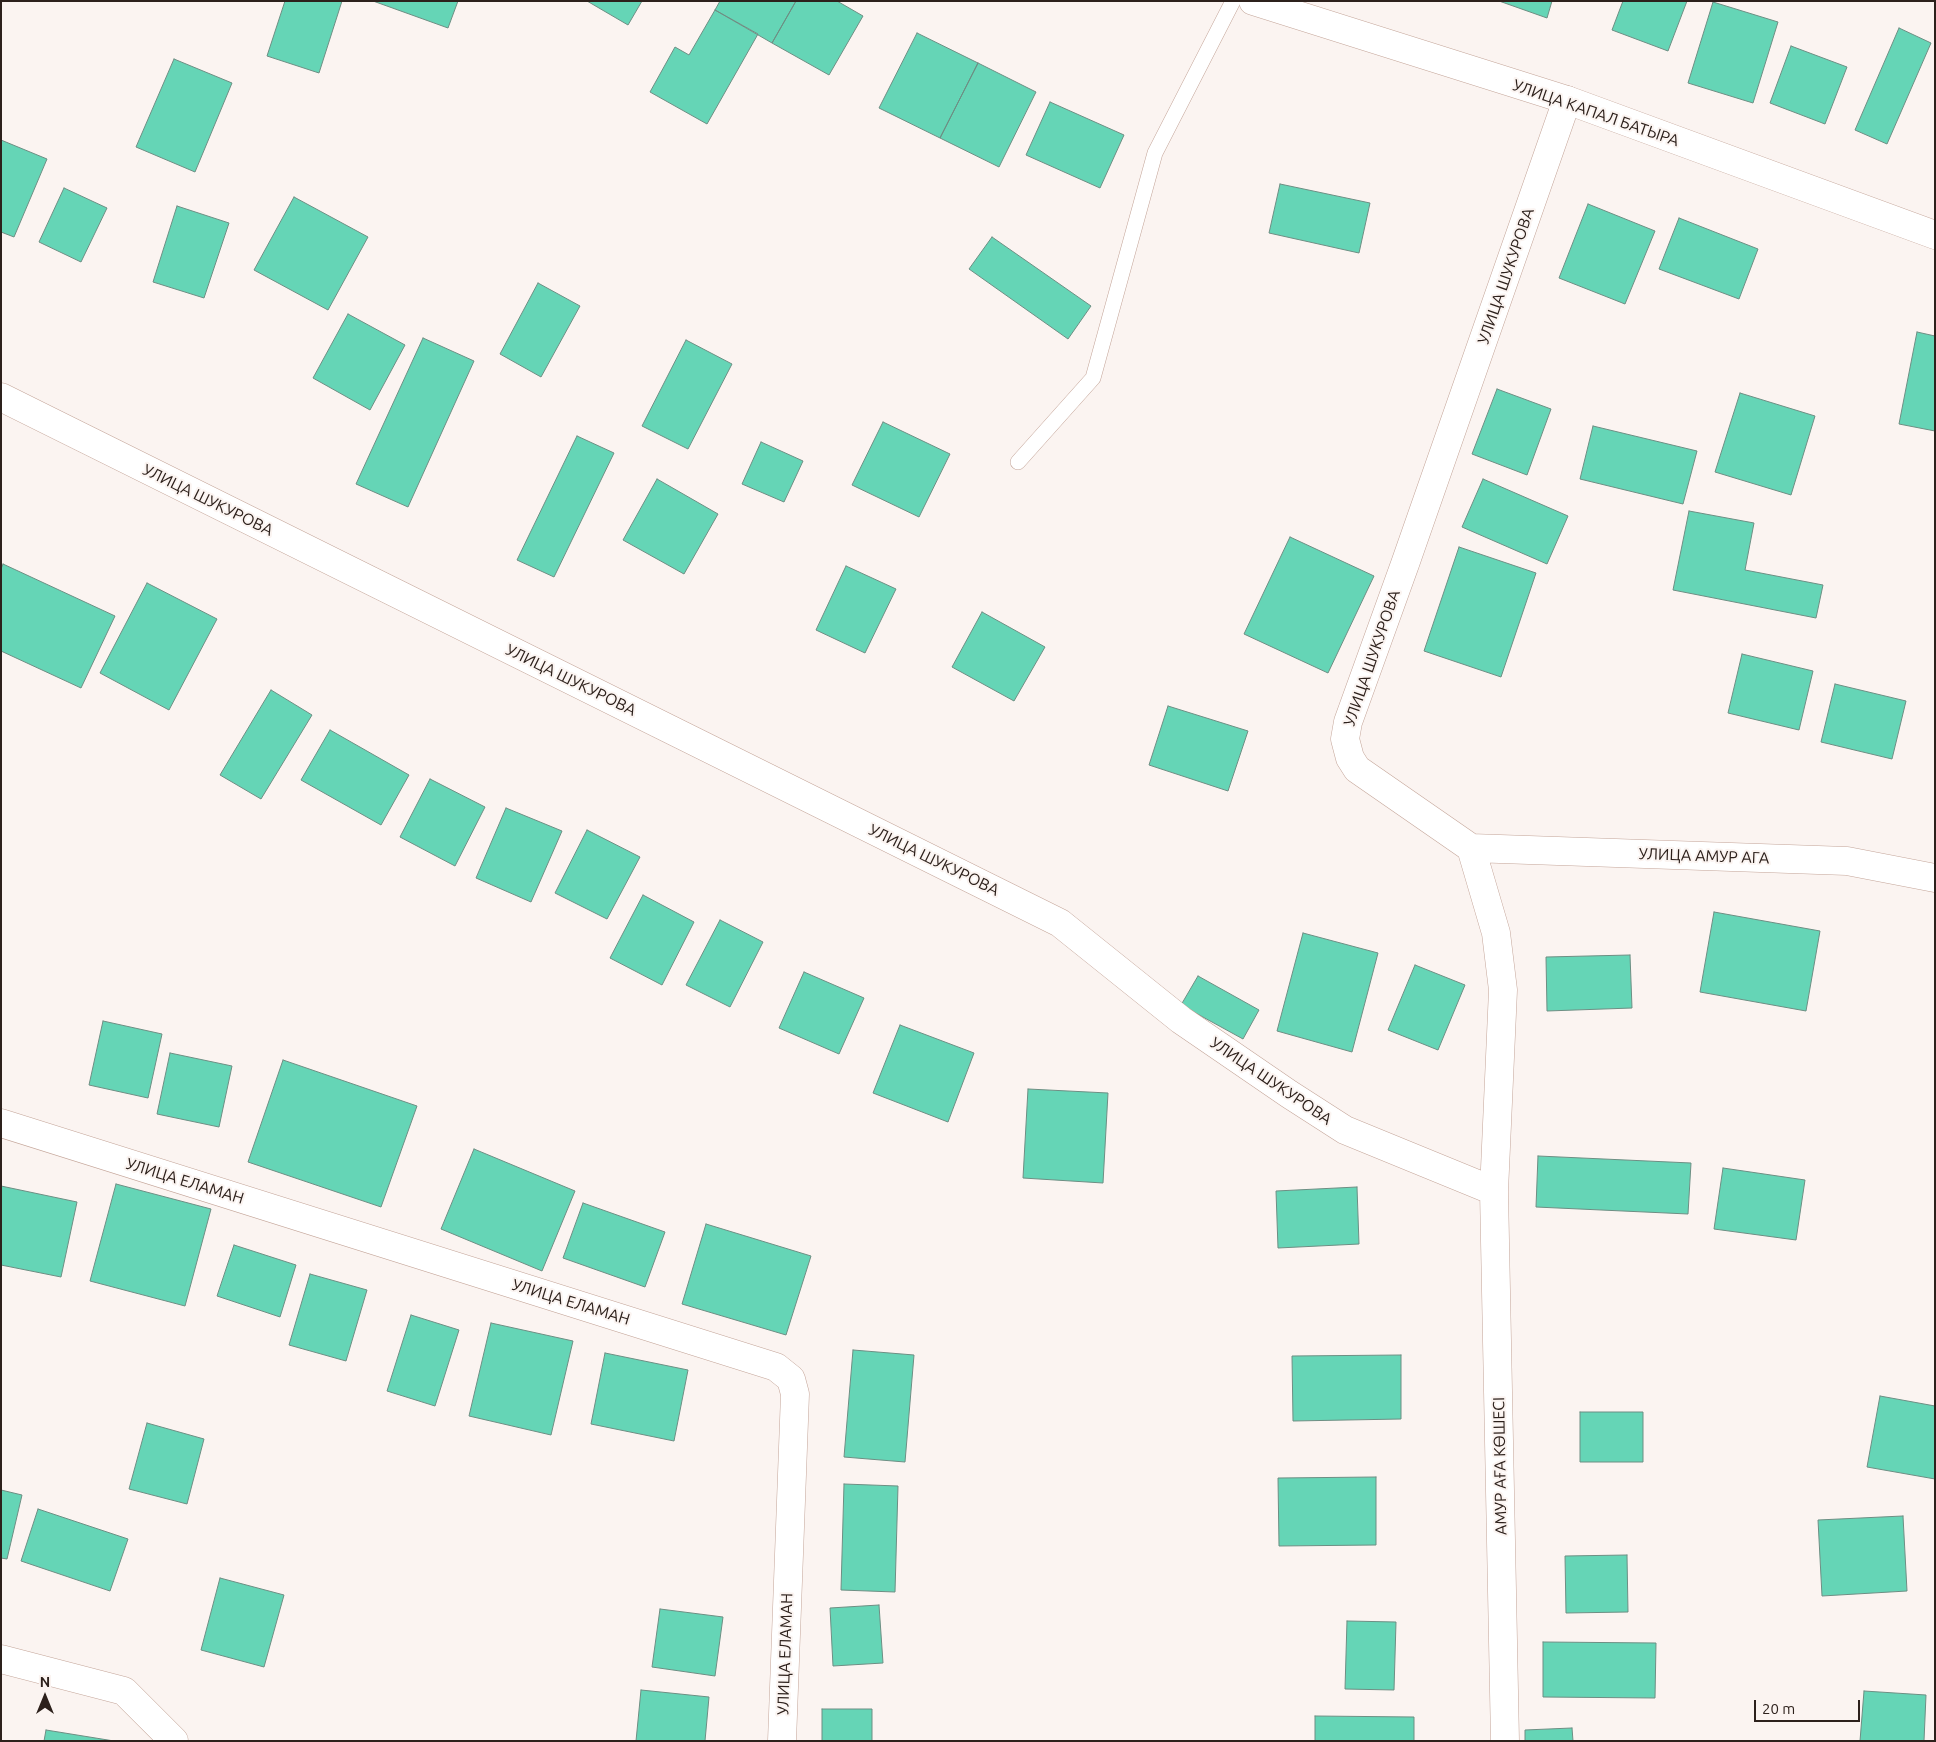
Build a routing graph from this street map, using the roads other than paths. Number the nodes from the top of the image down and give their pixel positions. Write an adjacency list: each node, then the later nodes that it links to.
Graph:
1 (1234, 1): 6 (lane)
2 (1253, 1): 3 (street, УЛИЦА КАПАЛ БАТЫРА)
3 (1567, 100): 4 (street, УЛИЦА КАПАЛ БАТЫРА); 7 (street, УЛИЦА ШУКУРОВА)
4 (1935, 235)
5 (1, 397): 10 (street, УЛИЦА ШУКУРОВА)
6 (1018, 462)
7 (1471, 848): 8 (street, УЛИЦА АМУР АГА); 10 (street)
8 (1935, 878)
9 (1, 1124): 13 (street, УЛИЦА ЕЛАМАН)
10 (1494, 1192): 14 (street, АМУР АҒА КӨШЕСІ)
11 (1, 1659): 12 (street)
12 (174, 1741)
13 (782, 1741)
14 (1505, 1741)

